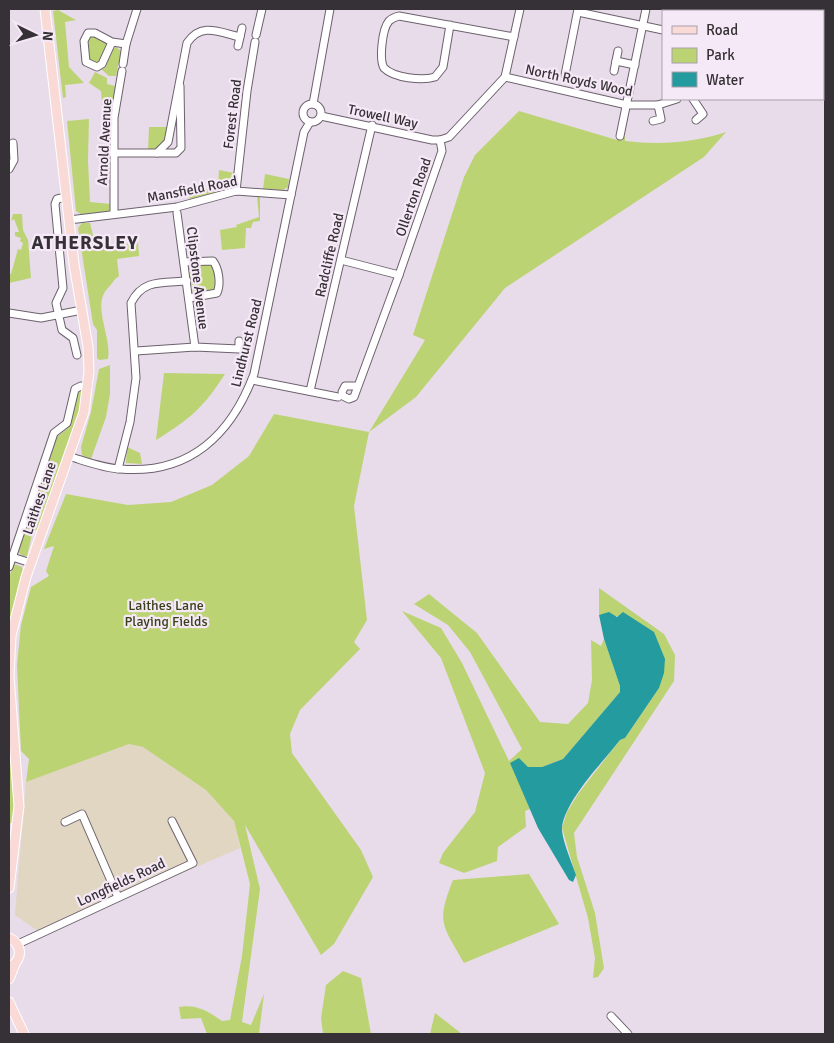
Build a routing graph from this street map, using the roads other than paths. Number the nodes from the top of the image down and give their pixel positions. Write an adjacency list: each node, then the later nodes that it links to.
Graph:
1 (45, 9): 42 (main road, Laithes Lane)
2 (137, 9): 15 (street, Arnold Avenue)
3 (262, 9): 40 (street, Forest Road)
4 (330, 9): 26 (street, Lindhurst Road)
5 (520, 9): 13 (street)
6 (646, 9): 9 (street)
7 (578, 10): 9 (street); 21 (street)
8 (450, 26): 8 (street); 13 (street)
9 (644, 26): 11 (street); 19 (street)
10 (242, 28): 12 (street)
11 (662, 30)
12 (240, 37): 16 (street); 23 (street)
13 (514, 37): 22 (street)
14 (112, 42): 14 (street); 15 (street)
15 (126, 44): 37 (street, Arnold Avenue)
16 (238, 46)
17 (618, 51): 18 (street)
18 (616, 61): 19 (street); 20 (street)
19 (635, 65): 27 (street)
20 (614, 71)
21 (565, 75)
22 (505, 77): 27 (street, North Royds Wood); 35 (street)
23 (179, 78): 38 (street); 38 (street)
24 (674, 100): 28 (street, North Royds Wood)
25 (694, 100): 30 (street)
26 (313, 104): 29 (street); 32 (street, Lindhurst Road)
27 (627, 105): 28 (street, North Royds Wood); 34 (street)
28 (658, 105): 31 (street)
29 (321, 116): 32 (street); 33 (street, Trowell Way)
30 (696, 120)
31 (653, 121)
32 (310, 122): 41 (street, Lindhurst Road)
33 (372, 125): 35 (street, Trowell Way); 46 (street, Radcliffe Road)
34 (620, 136)
35 (440, 140): 48 (street, Ollerton Road)
36 (13, 143): 39 (street)
37 (113, 153): 38 (street); 44 (street, Arnold Avenue)
38 (157, 153)
39 (9, 169)
40 (236, 190): 41 (street, Mansfield Road); 44 (street, Mansfield Road)
41 (291, 195): 58 (street, Lindhurst Road)
42 (66, 197): 45 (main road, Laithes Lane); 53 (street)
43 (177, 212): 47 (street, Clipstone Avenue)
44 (114, 214): 45 (street, Mansfield Road)
45 (69, 220): 51 (main road, Laithes Lane)
46 (341, 260): 48 (street); 61 (street, Radcliffe Road)
47 (184, 262): 49 (street, Clipstone Avenue); 50 (street)
48 (399, 275): 60 (street, Ollerton Road)
49 (187, 281): 50 (street, Clipstone Avenue); 56 (street)
50 (188, 298): 55 (street, Clipstone Avenue)
51 (82, 310): 53 (street); 59 (main road, Laithes Lane)
52 (9, 313): 53 (street)
53 (58, 314): 57 (street)
54 (239, 341): 55 (street)
55 (195, 347): 56 (street)
56 (136, 351): 64 (street)
57 (77, 355)
58 (252, 380): 61 (street); 64 (street, Lindhurst Road)
59 (88, 386): 63 (main road, Laithes Lane); 65 (street, Laithes Lane)
60 (357, 386)
61 (310, 392): 62 (street)
62 (338, 397)
63 (68, 456): 64 (street, Lindhurst Road); 66 (main road, Laithes Lane)
64 (118, 469)
65 (10, 556): 66 (street); 67 (street, Laithes Lane)
66 (30, 563): 70 (main road, Laithes Lane)
67 (9, 566)
68 (172, 821): 72 (street, Longfields Road)
69 (65, 822): 72 (street)
70 (13, 828): 71 (main road, Laithes Lane)
71 (9, 888)
72 (118, 897): 73 (street, Longfields Road)
73 (11, 939): 74 (main road)
74 (12, 966): 75 (main road)
75 (9, 979)
76 (9, 1002): 78 (main road)
77 (611, 1016): 79 (street)
78 (24, 1034)
79 (628, 1034)

